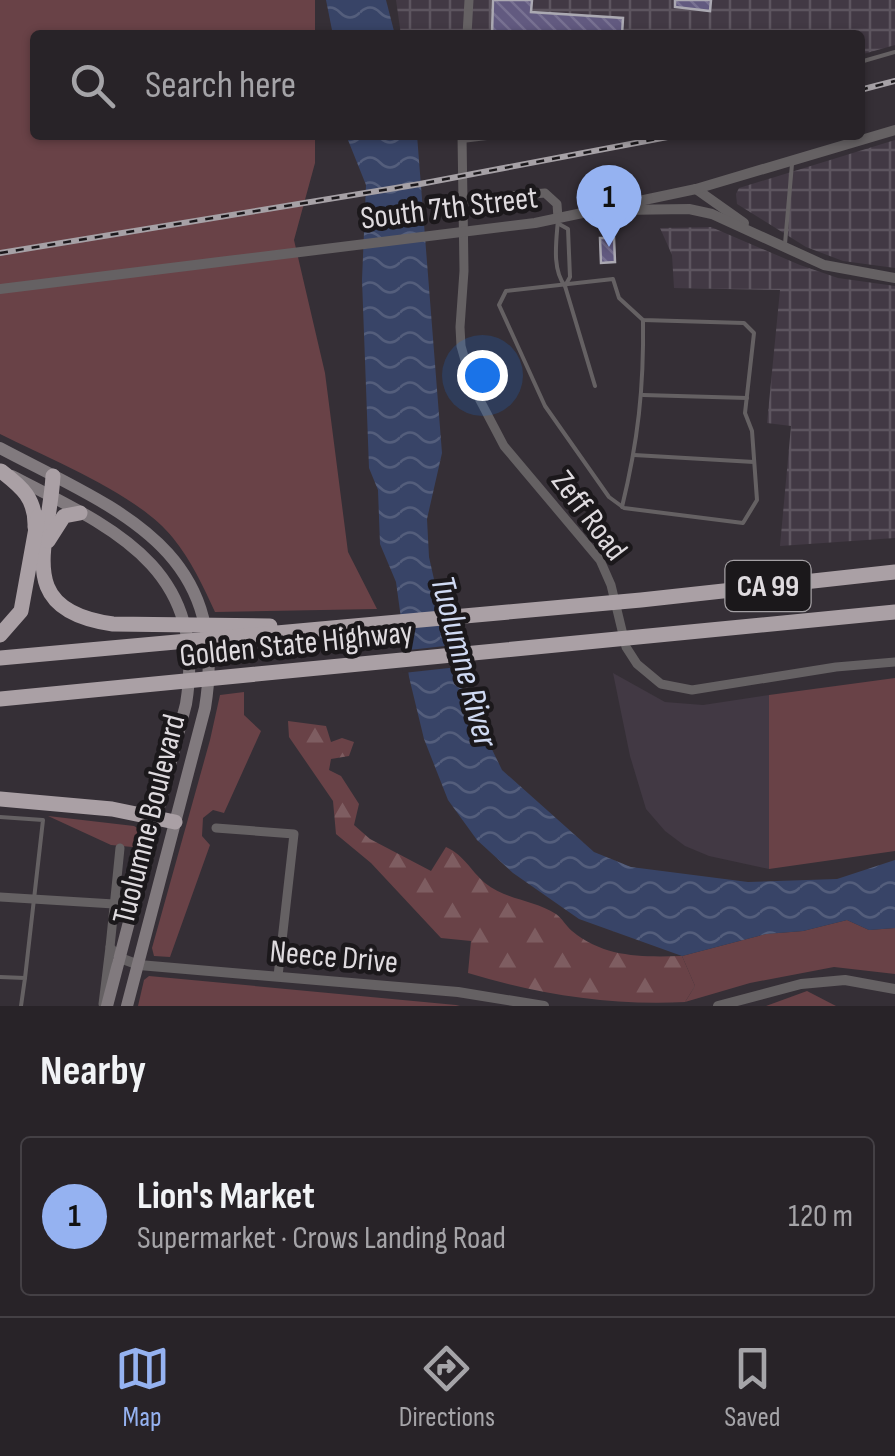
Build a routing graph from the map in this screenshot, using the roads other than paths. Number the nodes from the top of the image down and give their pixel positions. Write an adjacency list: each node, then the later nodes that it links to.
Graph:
1 (469, 0): 2 (street)
2 (468, 30)
3 (895, 52): 4 (lane)
4 (865, 61)
5 (895, 130): 6 (street, South 7th Street)
6 (865, 139)
7 (462, 140): 11 (street, Zeff Road)
8 (861, 140): 9 (street, South 7th Street)
9 (792, 160): 10 (street, South 7th Street); 15 (lane)
10 (696, 189): 12 (street, South 7th Street); 14 (street)
11 (462, 200): 13 (street); 37 (street, Zeff Road)
12 (592, 211): 13 (street, South 7th Street); 14 (street)
13 (558, 221): 17 (lane); 17 (lane); 18 (street, South 7th Street)
14 (752, 230): 15 (street)
15 (784, 249): 16 (street)
16 (895, 278)
17 (565, 286): 19 (lane); 20 (lane); 29 (lane)
18 (0, 289)
19 (642, 320): 21 (lane); 22 (lane)
20 (595, 386)
21 (643, 395): 22 (lane); 24 (lane)
22 (747, 398): 25 (lane)
23 (0, 448): 27 (main road, Tuolumne Boulevard)
24 (634, 455): 25 (lane); 29 (lane)
25 (754, 462): 29 (lane)
26 (0, 470): 28 (main road, Tuolumne Boulevard); 31 (highway)
27 (53, 476): 28 (highway); 43 (main road, Tuolumne Boulevard)
28 (48, 494): 30 (main road, Tuolumne Boulevard); 31 (highway)
29 (622, 507)
30 (80, 513): 31 (highway); 43 (main road, Tuolumne Boulevard)
31 (39, 545): 34 (highway); 35 (highway)
32 (895, 572): 34 (highway, Golden State Highway / CA 99)
33 (895, 612): 38 (highway, Golden State Highway / CA 99)
34 (234, 631): 36 (highway, Golden State Highway)
35 (0, 636)
36 (0, 658)
37 (895, 662)
38 (154, 685): 39 (highway, Golden State Highway / CA 99); 40 (highway)
39 (0, 700)
40 (0, 710)
41 (2, 799): 43 (highway)
42 (0, 817): 48 (lane)
43 (167, 820): 46 (main road, Tuolumne Boulevard); 52 (main road, Tuolumne Boulevard)
44 (216, 828): 54 (street)
45 (120, 848): 49 (street, Tuolumne Boulevard)
46 (140, 887): 49 (street); 51 (main road, Tuolumne Boulevard)
47 (0, 896): 48 (street)
48 (34, 900): 49 (street); 55 (lane)
49 (114, 904): 50 (street, Tuolumne Boulevard)
50 (110, 947): 51 (street, Tuolumne Boulevard); 58 (street, Tuolumne Boulevard)
51 (120, 958): 52 (street, Neece Drive); 58 (main road, Tuolumne Boulevard)
52 (139, 965): 54 (street, Neece Drive); 59 (main road, Tuolumne Boulevard)
53 (0, 976): 55 (lane)
54 (278, 976): 60 (street, Neece Drive)
55 (25, 978): 57 (lane)
56 (895, 989): 61 (street)
57 (22, 1006)
58 (105, 1006)
59 (127, 1006)
60 (544, 1006)
61 (718, 1006)

